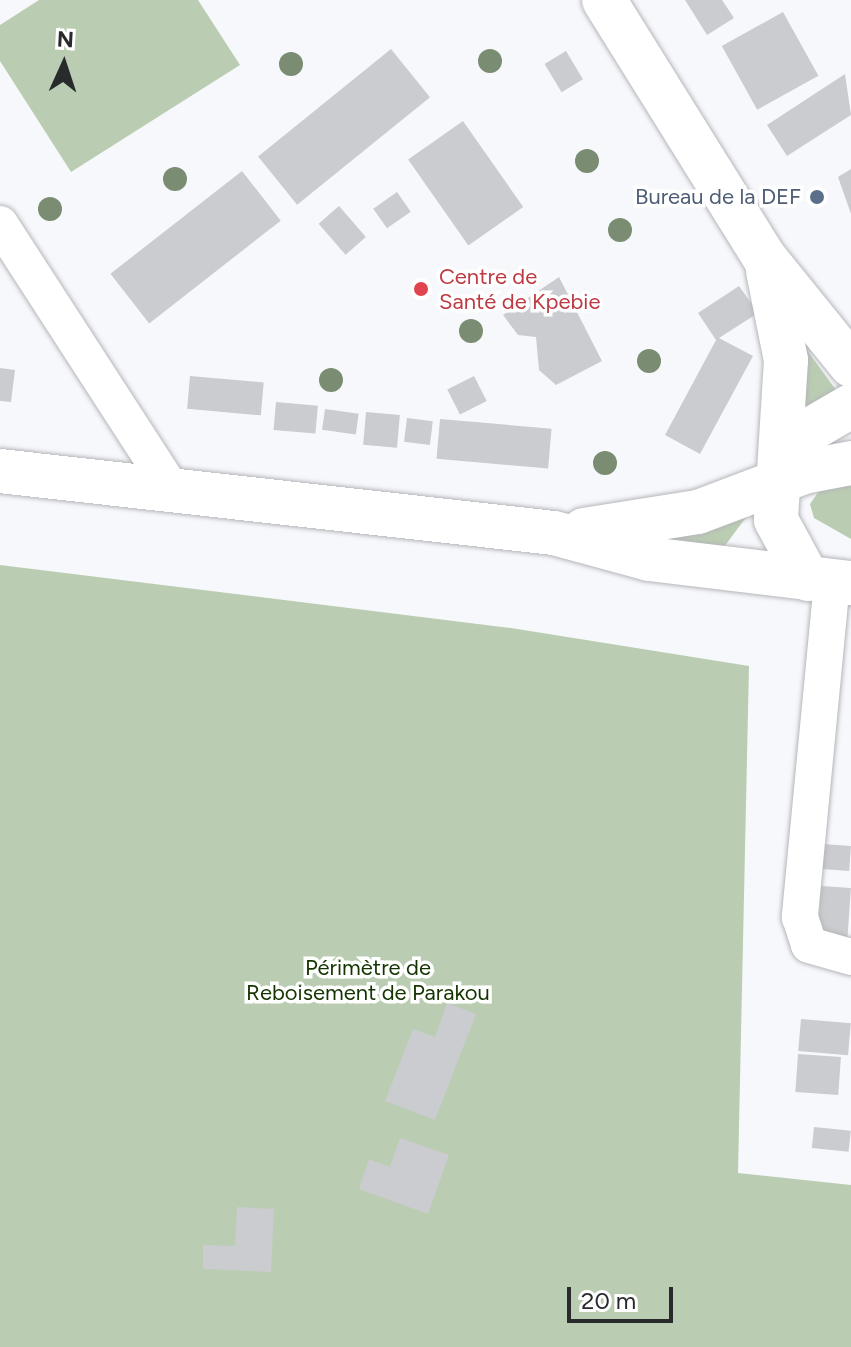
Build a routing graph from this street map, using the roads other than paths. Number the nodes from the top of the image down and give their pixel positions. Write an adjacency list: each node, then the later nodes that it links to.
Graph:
1 (604, 0): 3 (street)
2 (0, 224): 9 (street)
3 (764, 257): 4 (street); 7 (street)
4 (851, 365)
5 (851, 406): 7 (street)
6 (851, 463): 7 (street)
7 (781, 465): 10 (street); 11 (street)
8 (0, 471): 9 (street)
9 (171, 488): 10 (street)
10 (554, 533): 11 (street)
11 (830, 581): 12 (street)
12 (851, 957)

